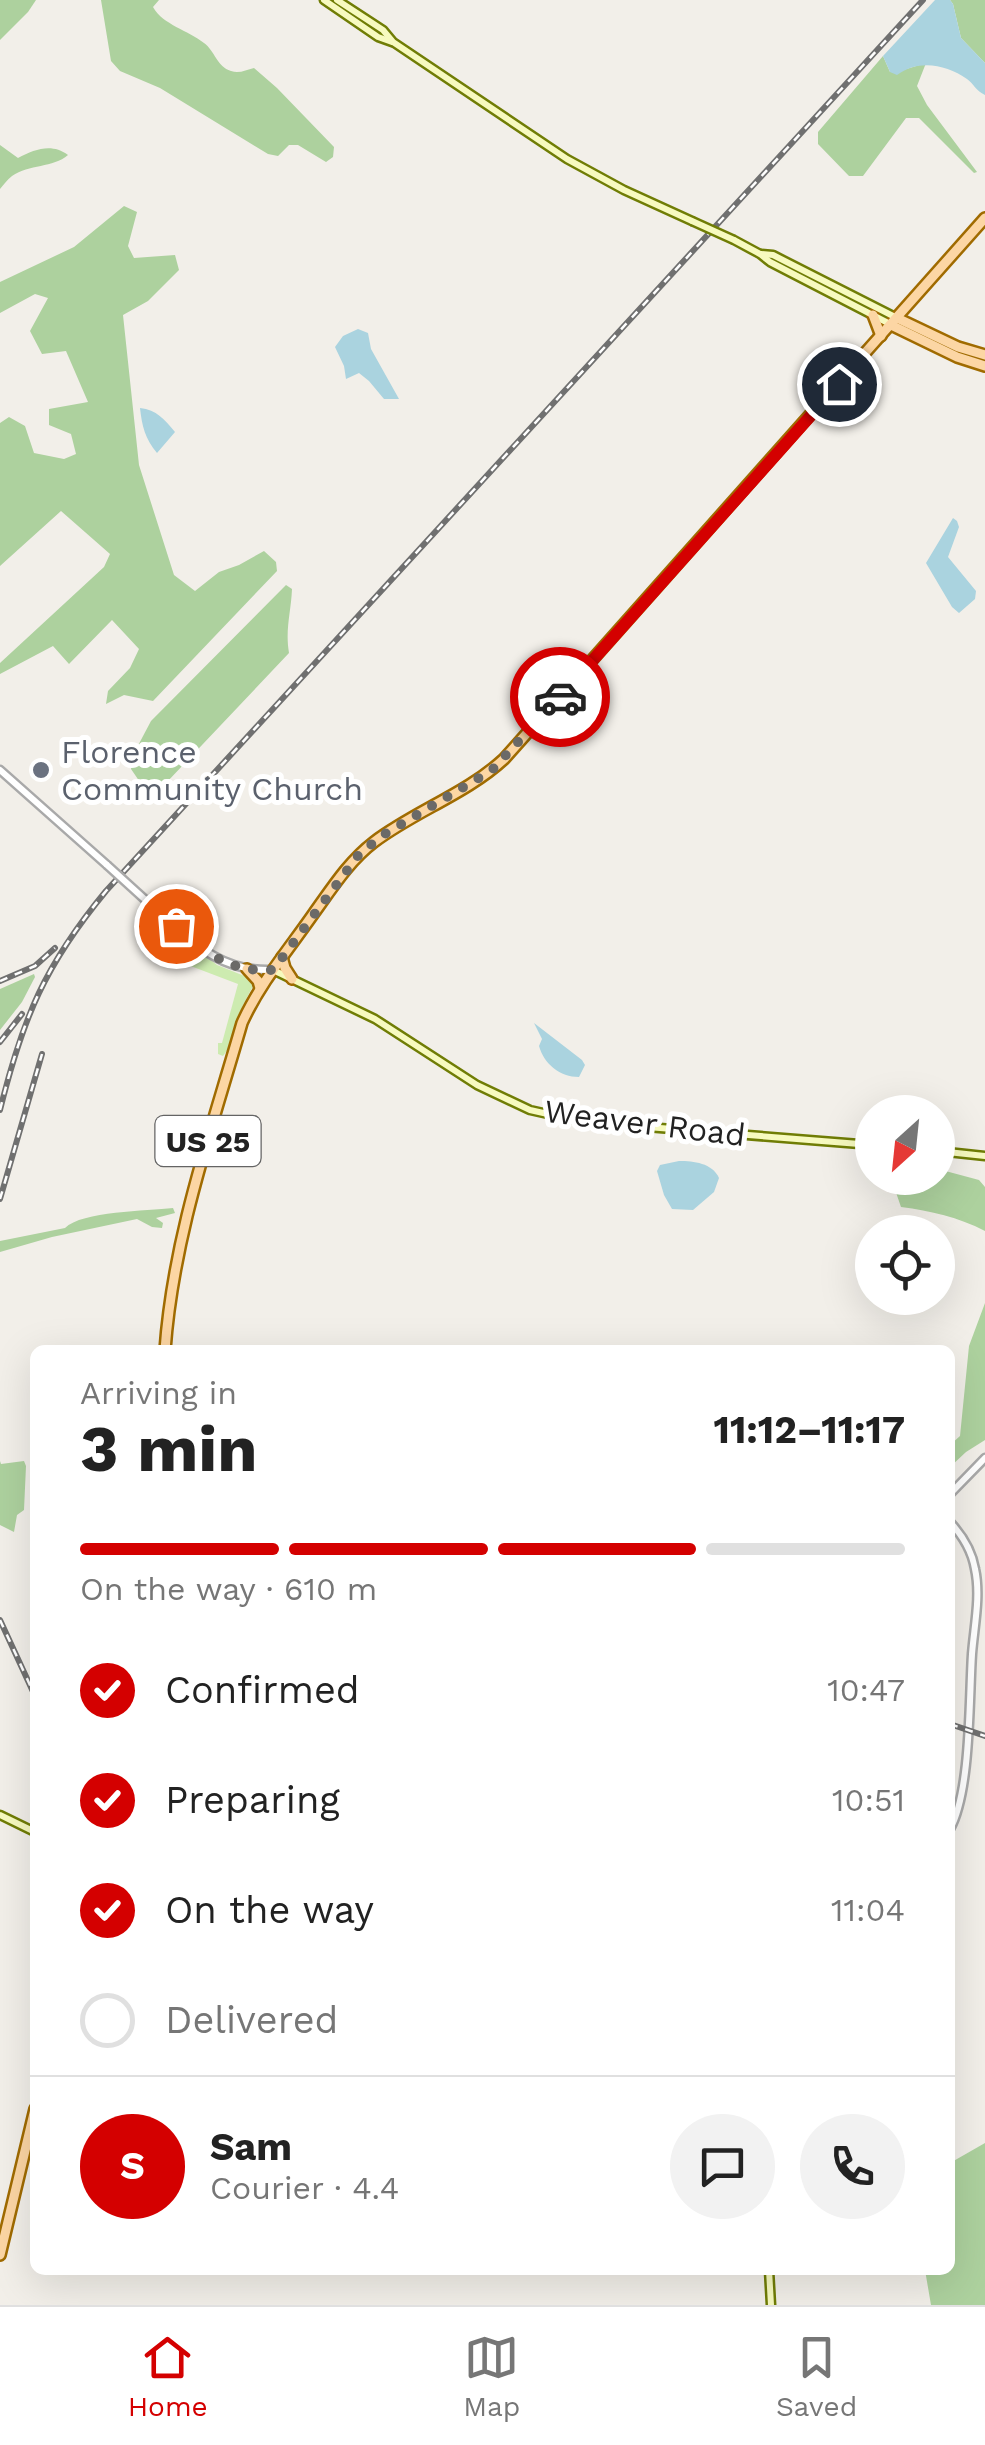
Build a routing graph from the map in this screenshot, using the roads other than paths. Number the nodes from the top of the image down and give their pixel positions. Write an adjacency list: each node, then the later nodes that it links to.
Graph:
1 (324, 0): 3 (main road)
2 (337, 0): 3 (main road)
3 (393, 42): 5 (main road, bridge)
4 (985, 218): 7 (main road, US 25)
5 (760, 254): 6 (main road); 7 (main road)
6 (873, 314): 7 (main road); 8 (main road)
7 (894, 321): 8 (main road, US 25); 9 (main road); 10 (main road)
8 (881, 336): 12 (main road, US 25)
9 (985, 356)
10 (985, 366)
11 (0, 770): 13 (street, bridge)
12 (282, 957): 14 (main road, US 25); 15 (main road)
13 (247, 970): 14 (street); 16 (main road)
14 (273, 970): 15 (main road, Weaver Road); 16 (main road, US 25)
15 (292, 979): 17 (main road, Weaver Road)
16 (260, 988): 20 (main road, US 25)
17 (855, 1144)
18 (955, 1153): 19 (main road)
19 (985, 1156)
20 (165, 1345)
21 (985, 1458): 22 (street)
22 (955, 1489)
23 (955, 1529): 25 (street)
24 (0, 1814): 26 (main road)
25 (955, 1820)
26 (30, 1829)
27 (30, 2130): 28 (main road)
28 (0, 2254)
29 (770, 2275): 30 (main road)
30 (771, 2305)

